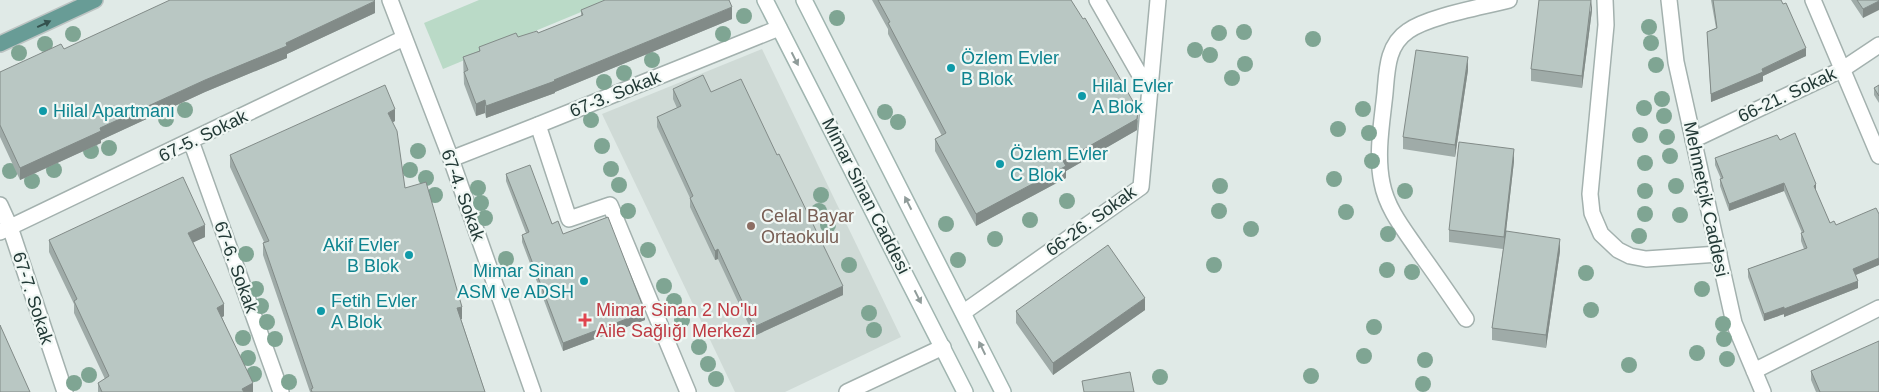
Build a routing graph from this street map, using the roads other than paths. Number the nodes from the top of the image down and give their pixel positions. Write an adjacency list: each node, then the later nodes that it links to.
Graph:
1 (95, 0): 13 (main road, one-way to 1)
2 (390, 0): 12 (street, 67-4. Sokak)
3 (765, 0): 11 (street, Mimar Sinan Caddesi)
4 (804, 0): 26 (street, Mimar Sinan Caddesi, one-way to 4)
5 (1097, 0): 16 (street)
6 (1158, 0): 16 (street, 66-26. Sokak)
7 (1510, 0): 27 (street)
8 (1605, 0): 24 (street)
9 (1669, 0): 18 (street, Mehmetçik Caddesi)
10 (1813, 0): 15 (street)
11 (779, 28): 17 (street, 67-3. Sokak); 28 (street, Mimar Sinan Caddesi, one-way to 28)
12 (404, 38): 19 (street, 67-5. Sokak); 21 (street, 67-4. Sokak)
13 (0, 44)
14 (1879, 45): 15 (street, 66-21. Sokak)
15 (1842, 69): 18 (street, 66-21. Sokak); 20 (street)
16 (1149, 91): 26 (street, 66-26. Sokak)
17 (538, 125): 21 (street, 67-3. Sokak); 33 (street)
18 (1693, 140): 24 (street, Mehmetçik Caddesi)
19 (191, 141): 23 (street, 67-5. Sokak); 31 (street, 67-6. Sokak)
20 (1879, 156)
21 (451, 159): 32 (street, 67-4. Sokak)
22 (0, 205): 23 (street, 67-7. Sokak)
23 (5, 229): 30 (street, 67-7. Sokak)
24 (1719, 254): 29 (street, Mehmetçik Caddesi)
25 (1879, 308): 29 (street)
26 (964, 312): 36 (street, Mimar Sinan Caddesi, one-way to 26)
27 (1466, 319)
28 (943, 347): 34 (street); 35 (street, Mimar Sinan Caddesi)
29 (1754, 372): 37 (street, Mehmetçik Caddesi)
30 (64, 392)
31 (281, 392)
32 (533, 392)
33 (688, 392)
34 (847, 392)
35 (965, 392)
36 (1003, 392)
37 (1762, 392)

